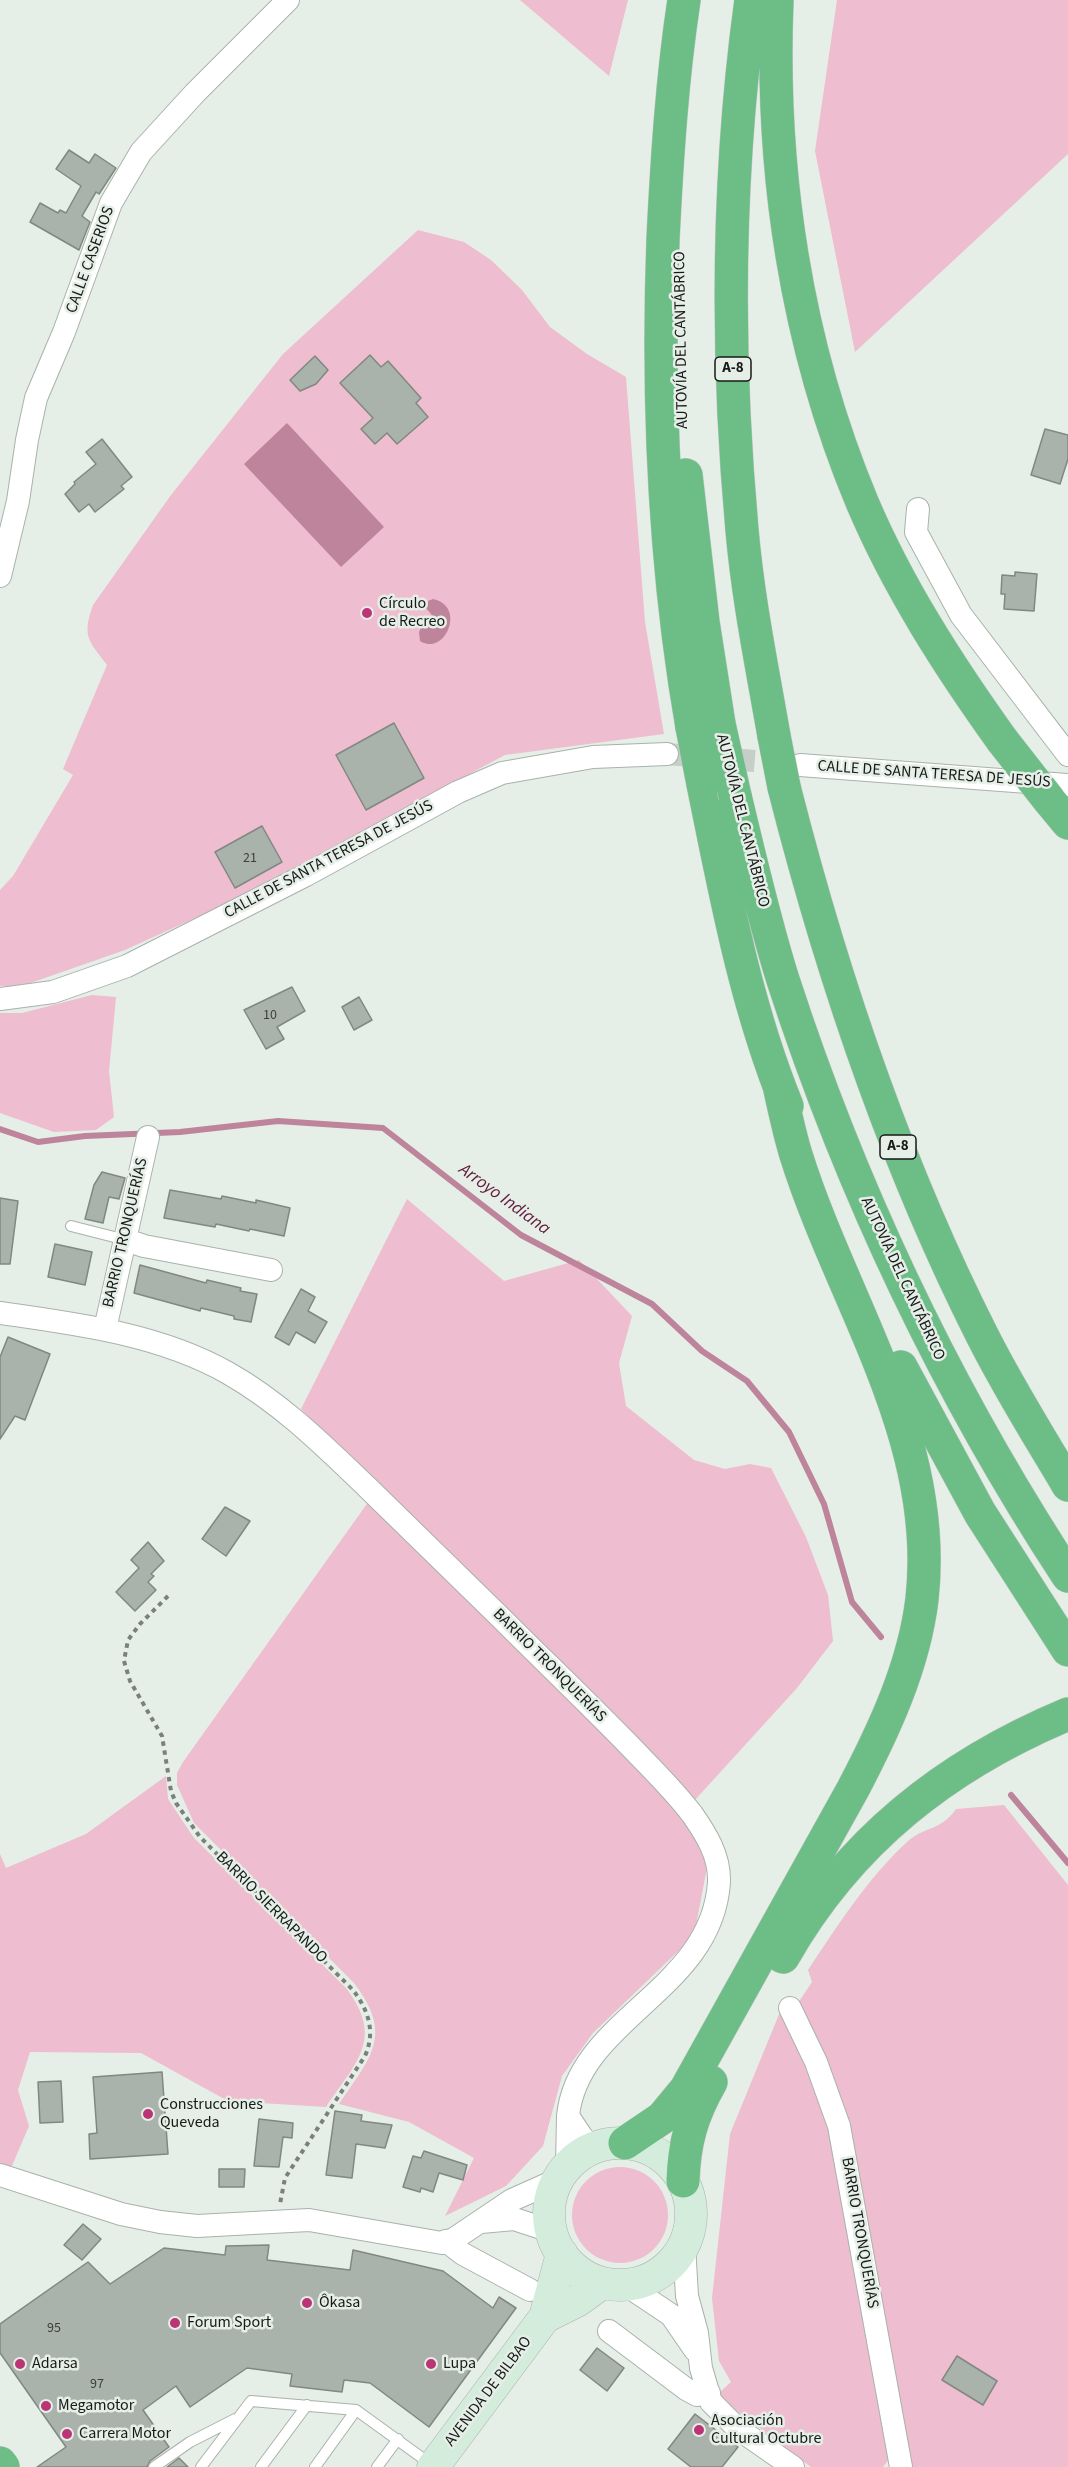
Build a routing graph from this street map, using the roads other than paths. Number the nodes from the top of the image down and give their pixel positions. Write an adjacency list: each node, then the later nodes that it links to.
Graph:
1 (288, 0): 7 (street, CALLE CASERIOS)
2 (684, 0): 8 (highway)
3 (698, 0): 8 (highway, AUTOVÍA DEL CANTÁBRICO)
4 (751, 0): 11 (highway, A-8, bridge)
5 (777, 0): 12 (highway)
6 (918, 509): 10 (street)
7 (0, 576)
8 (705, 725): 14 (highway, bridge); 22 (highway, AUTOVÍA DEL CANTÁBRICO, bridge)
9 (667, 754): 13 (street, CALLE DE SANTA TERESA DE JESÚS)
10 (1068, 755)
11 (792, 776): 12 (street, CALLE DE SANTA TERESA DE JESÚS); 21 (highway, A-8)
12 (1063, 802)
13 (0, 999)
14 (778, 1085): 23 (highway); 28 (highway)
15 (148, 1137): 17 (street, BARRIO TRONQUERÍAS)
16 (71, 1226): 17 (lane)
17 (135, 1243): 18 (street, BARRIO TRONQUERÍAS); 20 (street, BARRIO TRONQUERÍAS)
18 (271, 1270)
19 (0, 1313): 20 (street, BARRIO TRONQUERÍAS)
20 (105, 1329): 27 (street, BARRIO TRONQUERÍAS)
21 (1068, 1485)
22 (1068, 1576)
23 (1068, 1650)
24 (1068, 1714): 26 (highway)
25 (790, 2008): 56 (street, BARRIO TRONQUERÍAS)
26 (702, 2098): 28 (highway); 32 (highway)
27 (568, 2116): 29 (street); 30 (street, BARRIO TRONQUERÍAS)
28 (634, 2145): 29 (main road); 32 (main road)
29 (593, 2149): 30 (main road)
30 (563, 2173): 33 (street); 35 (main road)
31 (0, 2175): 34 (street)
32 (683, 2181): 36 (main road)
33 (480, 2222): 34 (street); 35 (street)
34 (446, 2241): 38 (street)
35 (556, 2242): 37 (main road); 39 (main road)
36 (684, 2245): 37 (main road); 41 (street)
37 (614, 2284): 39 (main road); 41 (street)
38 (530, 2290)
39 (545, 2317): 54 (main road, AVENIDA DE BILBAO)
40 (609, 2331): 42 (street)
41 (698, 2356): 42 (street)
42 (709, 2393): 55 (street)
43 (307, 2405): 44 (lane); 45 (lane); 51 (lane)
44 (356, 2410): 46 (lane); 52 (lane)
45 (238, 2418): 49 (lane); 50 (lane)
46 (398, 2439): 53 (lane); 54 (lane)
47 (0, 2463): 48 (highway)
48 (3, 2467)
49 (154, 2467)
50 (201, 2467)
51 (261, 2467)
52 (315, 2467)
53 (377, 2467)
54 (433, 2467)
55 (793, 2467)
56 (901, 2467)

